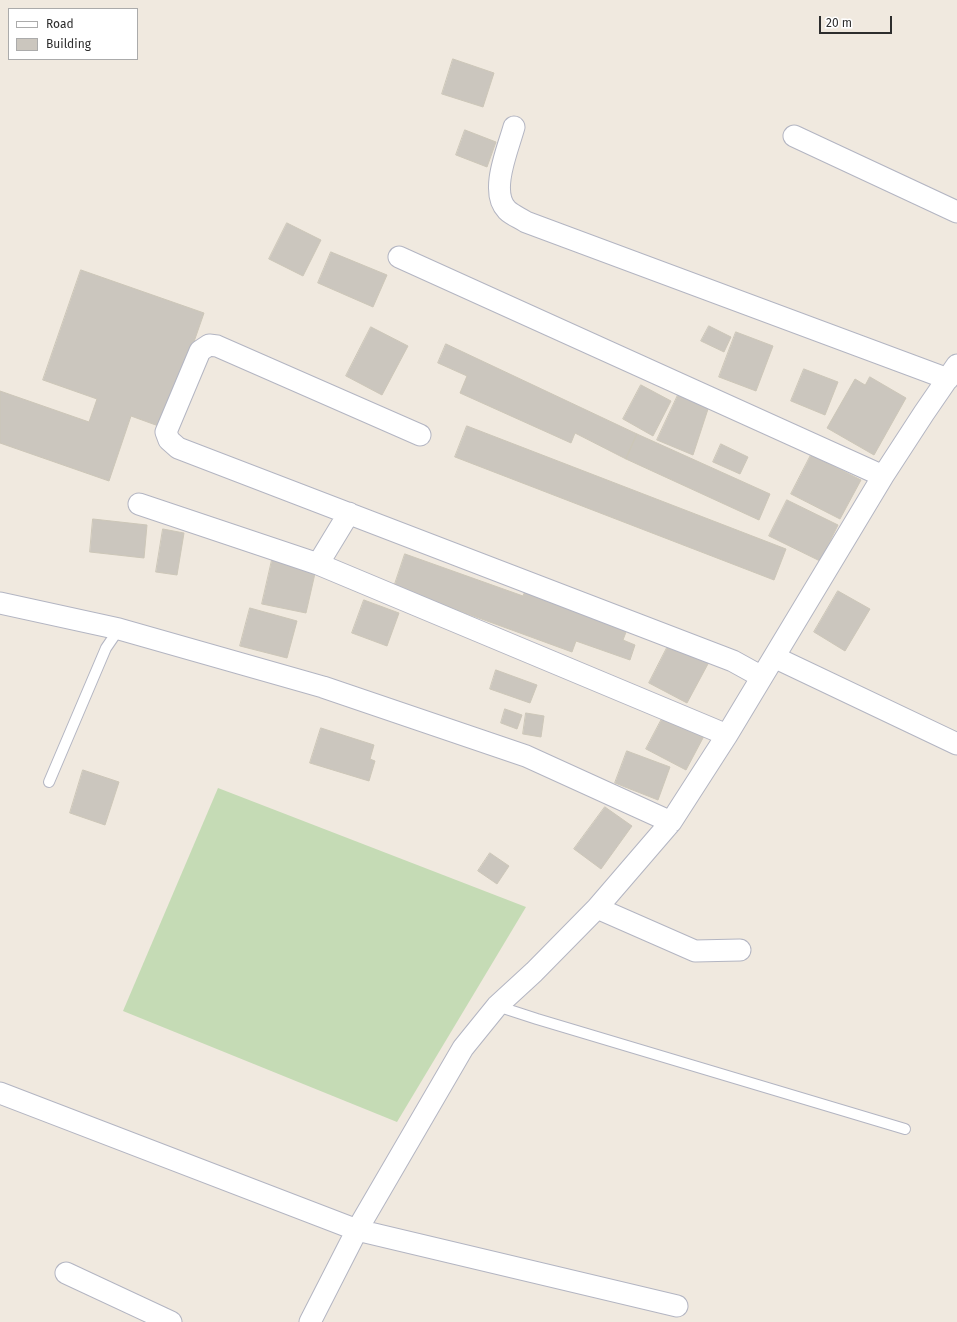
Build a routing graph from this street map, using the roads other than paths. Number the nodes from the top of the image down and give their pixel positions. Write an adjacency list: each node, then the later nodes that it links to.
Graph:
1 (514, 127): 5 (street)
2 (794, 136): 3 (street)
3 (957, 212)
4 (399, 257): 7 (street)
5 (952, 372): 7 (street)
6 (420, 435): 9 (street)
7 (884, 476): 13 (street)
8 (139, 504): 10 (street)
9 (349, 513): 10 (street); 14 (street)
10 (318, 564): 15 (street)
11 (0, 603): 12 (street)
12 (119, 629): 17 (lane); 18 (street)
13 (774, 657): 14 (street); 16 (street)
14 (762, 677): 15 (street)
15 (727, 735): 18 (street)
16 (957, 744)
17 (49, 782)
18 (671, 822): 19 (street)
19 (597, 908): 20 (street); 21 (street)
20 (740, 950)
21 (497, 1006): 23 (lane); 24 (street)
22 (0, 1093): 24 (street)
23 (905, 1129)
24 (357, 1230): 26 (street); 28 (street)
25 (66, 1273): 27 (street)
26 (677, 1306)
27 (171, 1322)
28 (310, 1322)

